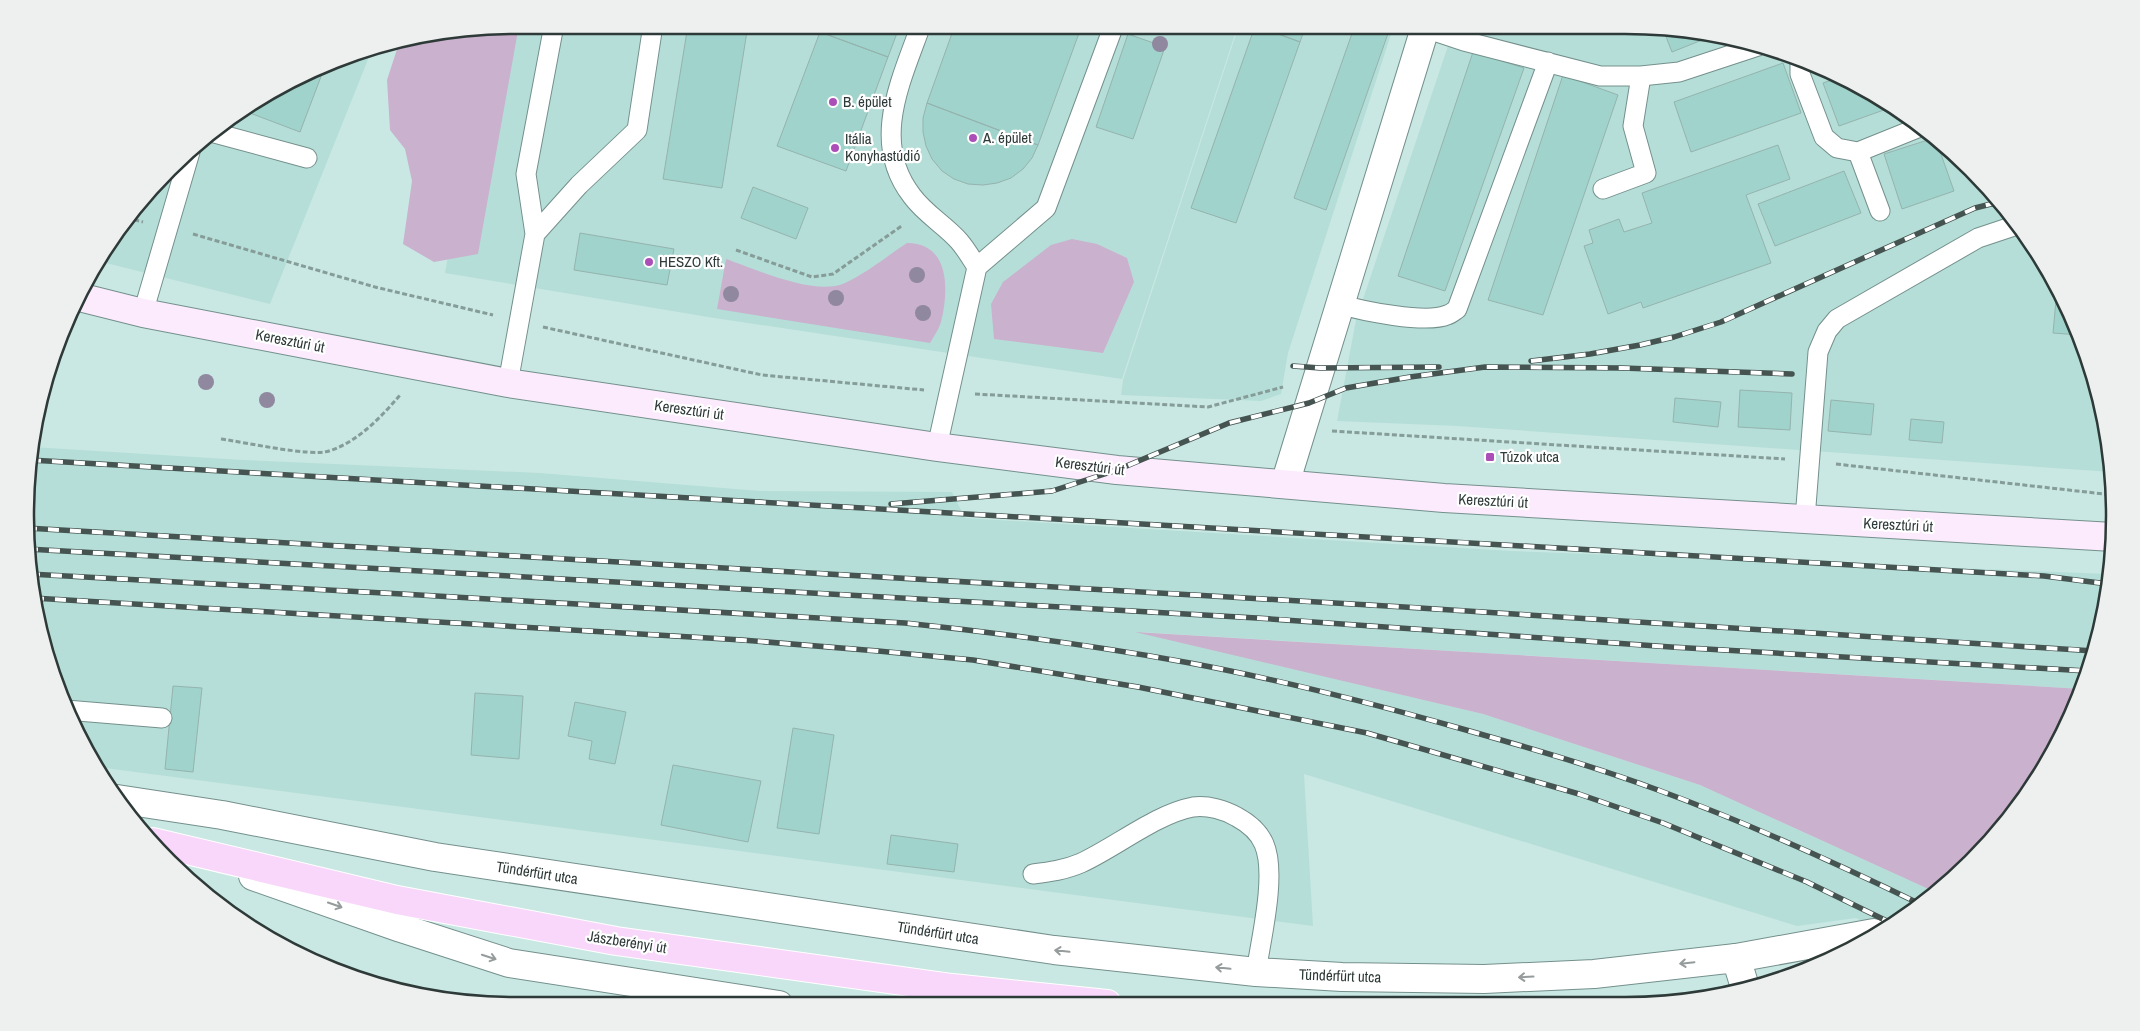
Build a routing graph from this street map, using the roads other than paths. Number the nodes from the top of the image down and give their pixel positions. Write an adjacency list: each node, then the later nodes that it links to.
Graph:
1 (552, 34): 19 (lane)
2 (652, 34): 19 (lane)
3 (918, 34): 20 (lane)
4 (1111, 34): 20 (lane)
5 (1431, 34): 22 (street)
6 (1448, 34): 8 (lane)
7 (1747, 50): 10 (lane)
8 (1548, 62): 10 (lane); 22 (lane)
9 (1800, 67): 13 (lane)
10 (1642, 76): 16 (lane)
11 (1913, 130): 13 (lane)
12 (220, 134): 14 (lane)
13 (1858, 152): 17 (lane)
14 (307, 158)
15 (187, 164): 23 (lane)
16 (1603, 188)
17 (1880, 211)
18 (2011, 227): 27 (lane)
19 (535, 234): 24 (lane)
20 (977, 266): 25 (lane)
21 (85, 298): 23 (main road, Keresztúri út)
22 (1339, 304): 26 (street)
23 (143, 313): 24 (main road, Keresztúri út)
24 (508, 383): 25 (main road, Keresztúri út)
25 (937, 447): 26 (main road, Keresztúri út)
26 (1285, 484): 27 (main road, Keresztúri út)
27 (1805, 519): 28 (main road, Keresztúri út)
28 (2105, 537)
29 (75, 711): 30 (lane)
30 (162, 718)
31 (127, 800): 37 (street, Tündérfürt utca, one-way to 31)
32 (165, 845): 41 (main road, Jászberényi út)
33 (165, 846): 39 (street, one-way to 39)
34 (1033, 874): 37 (lane)
35 (1861, 935): 36 (street)
36 (1736, 958): 37 (street, Tündérfürt utca, one-way to 37); 38 (street)
37 (1256, 972)
38 (1744, 982)
39 (644, 995): 40 (street)
40 (671, 997)
41 (1039, 997)

